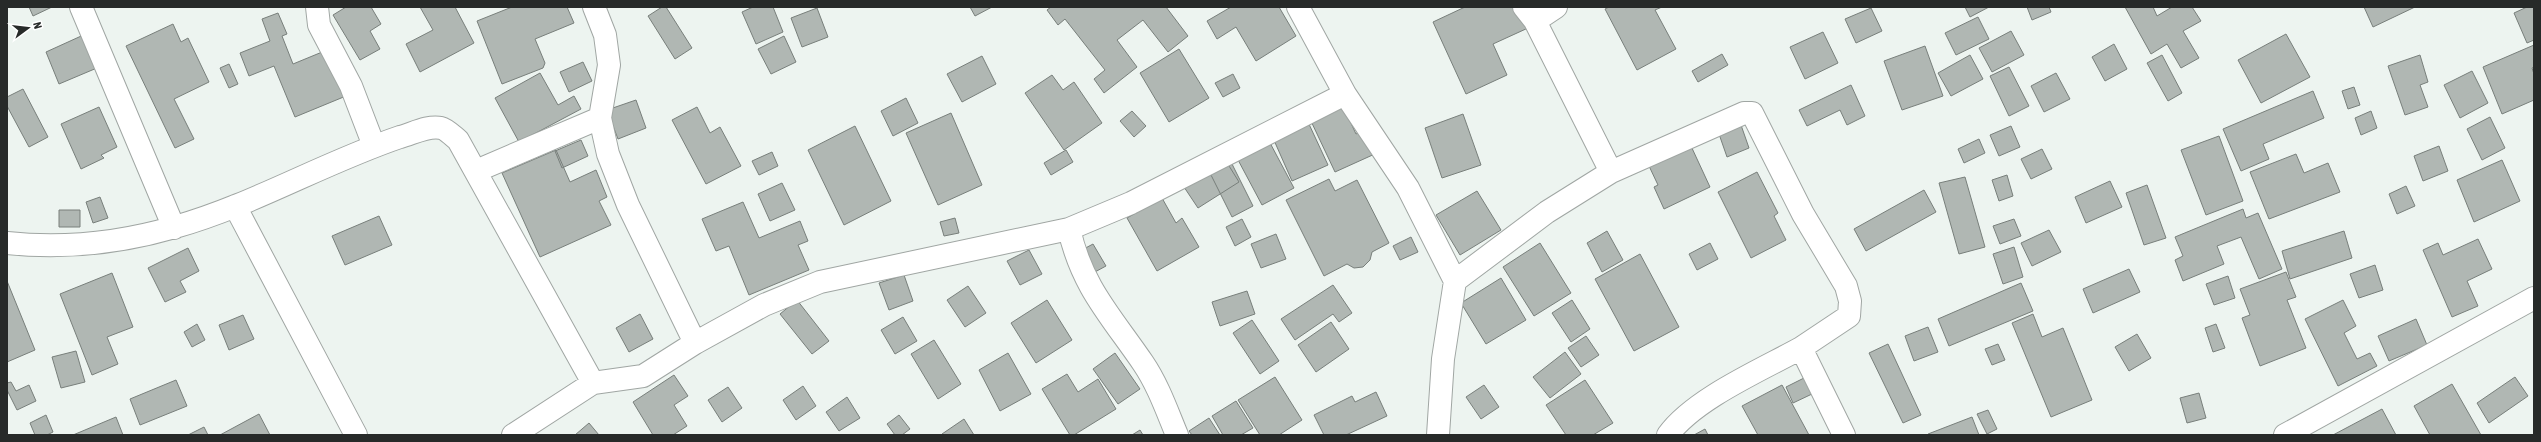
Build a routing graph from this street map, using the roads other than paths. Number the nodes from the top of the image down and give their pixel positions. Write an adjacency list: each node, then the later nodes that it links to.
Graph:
1 (81, 7): 13 (street)
2 (317, 7): 9 (street)
3 (594, 7): 8 (street)
4 (1298, 7): 7 (street)
5 (1556, 7): 6 (street)
6 (1530, 14): 11 (street)
7 (1345, 94): 14 (street); 16 (street)
8 (600, 118): 10 (street); 18 (street)
9 (374, 146): 10 (street); 12 (street)
10 (476, 171): 20 (street)
11 (1611, 172): 16 (street); 19 (street)
12 (236, 206): 13 (street); 21 (street)
13 (174, 228): 15 (street)
14 (1069, 229): 18 (street); 23 (street)
15 (7, 243)
16 (1455, 281): 24 (street)
17 (2534, 298): 27 (street)
18 (695, 343): 20 (street)
19 (1801, 348): 25 (street); 26 (street)
20 (593, 382): 22 (street)
21 (356, 435)
22 (513, 435)
23 (1177, 435)
24 (1438, 435)
25 (1668, 435)
26 (1844, 435)
27 (2285, 435)

